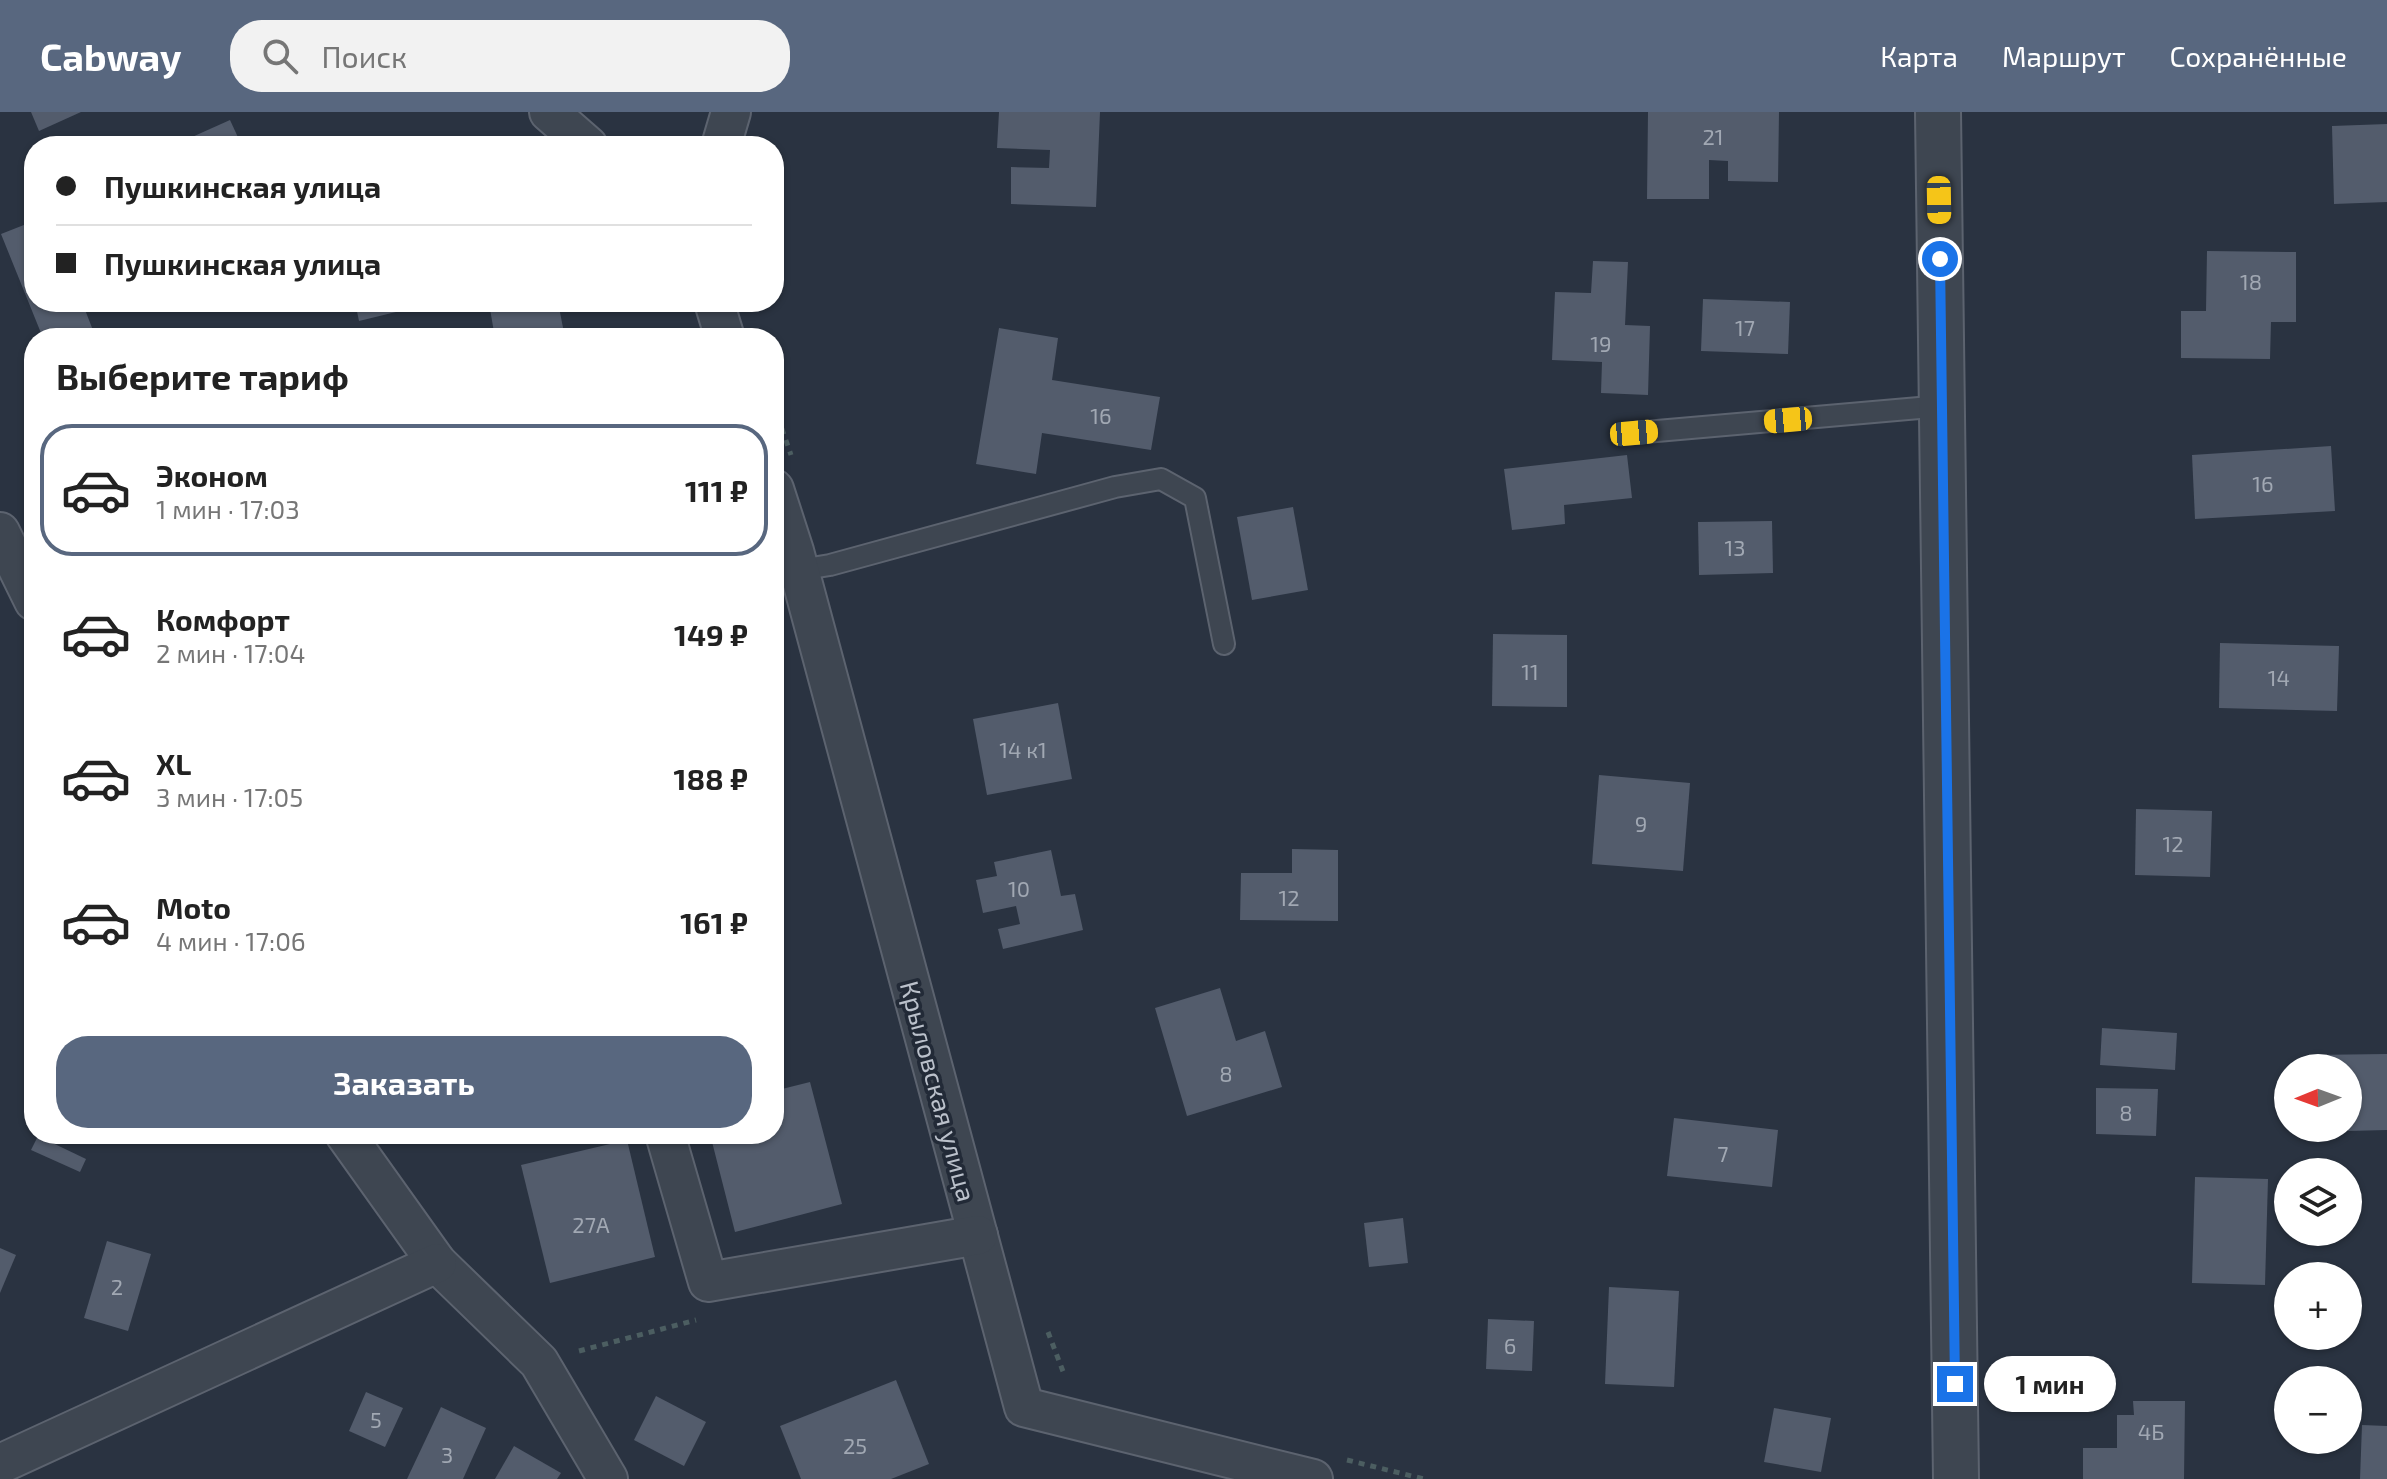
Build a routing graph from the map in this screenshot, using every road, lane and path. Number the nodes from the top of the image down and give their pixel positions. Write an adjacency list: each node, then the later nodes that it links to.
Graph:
1 (549, 112): 4 (street)
2 (731, 112): 5 (street)
3 (1938, 112): 6 (street)
4 (577, 136)
5 (724, 136)
6 (1942, 406): 7 (lane); 24 (street)
7 (1634, 433)
8 (784, 476): 10 (street, Крыловская улица)
9 (0, 532): 11 (street)
10 (799, 570): 12 (lane); 15 (street, Крыловская улица)
11 (24, 581)
12 (1224, 644)
13 (352, 1144): 16 (street)
14 (668, 1144): 15 (street)
15 (978, 1235): 22 (street, Крыловская улица)
16 (437, 1263): 20 (street); 21 (street)
17 (1044, 1318): 18 (path)
18 (1074, 1380)
19 (1346, 1460): 23 (path)
20 (0, 1464)
21 (608, 1479)
22 (1313, 1479)
23 (1424, 1479)
24 (1956, 1479)

